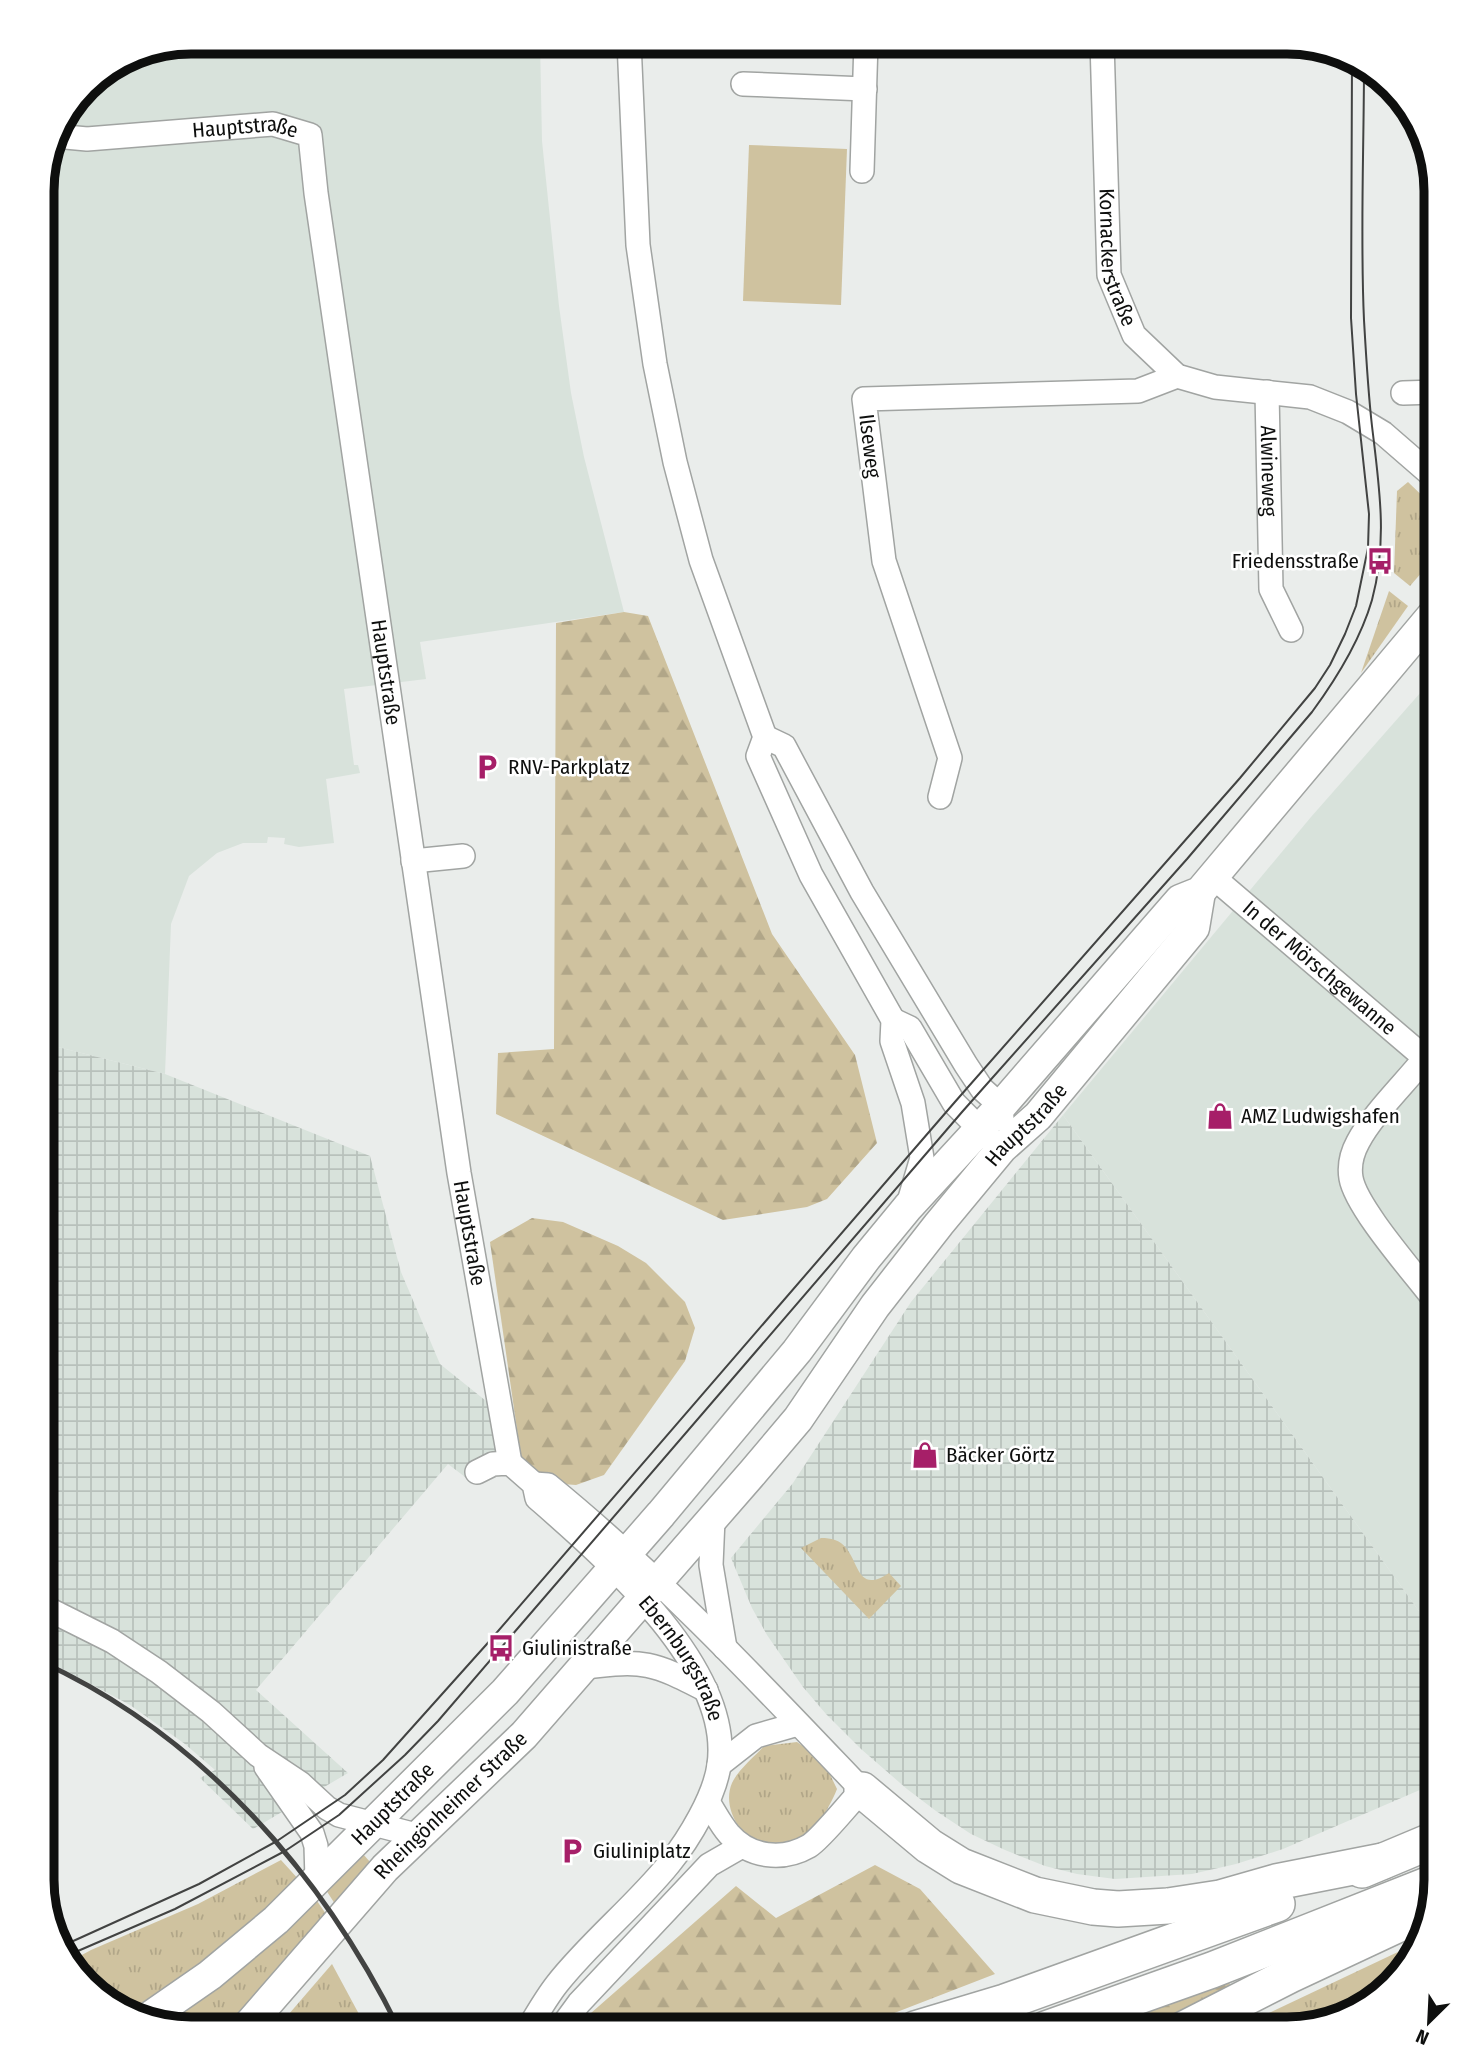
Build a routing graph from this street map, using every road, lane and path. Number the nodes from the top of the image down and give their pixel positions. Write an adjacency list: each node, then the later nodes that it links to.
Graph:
1 (630, 55): 15 (street)
2 (866, 55): 5 (street)
3 (1102, 55): 8 (street, Kornackerstraße)
4 (743, 84): 5 (street)
5 (865, 89): 7 (street)
6 (66, 137): 18 (street, Hauptstraße)
7 (862, 171)
8 (1177, 376): 9 (street, Kornackerstraße); 16 (street, Ilseweg)
9 (1267, 392): 12 (street, Kornackerstraße); 14 (street, Alwineweg)
10 (1424, 392): 11 (street)
11 (1403, 393)
12 (1424, 469)
13 (1424, 625): 19 (main road, Hauptstraße)
14 (1291, 631)
15 (765, 737): 20 (street); 23 (street)
16 (940, 797)
17 (463, 856): 18 (street)
18 (413, 861): 27 (street, Hauptstraße)
19 (1206, 885): 21 (street, In der Mörschgewanne); 23 (main road, Hauptstraße); 24 (main road, Hauptstraße)
20 (893, 1020): 24 (street); 25 (street)
21 (1424, 1047)
22 (1424, 1060): 26 (street, In der Mörschgewanne)
23 (1002, 1106): 24 (main road, Hauptstraße)
24 (991, 1139): 25 (main road, Hauptstraße); 29 (main road, Hauptstraße)
25 (908, 1207): 30 (main road, Hauptstraße)
26 (1424, 1286)
27 (510, 1463): 28 (street); 30 (street)
28 (477, 1472)
29 (713, 1519): 31 (main road, Hauptstraße); 33 (street)
30 (621, 1559): 31 (street, Ebernburgstraße); 41 (main road, Hauptstraße)
31 (650, 1591): 33 (street); 34 (main road, Rheingönheimer Straße); 35 (street, Ebernburgstraße)
32 (54, 1612): 37 (street)
33 (725, 1648): 36 (street)
34 (585, 1667): 35 (street); 42 (main road, Rheingönheimer Straße)
35 (706, 1690): 38 (street, Ebernburgstraße)
36 (798, 1724): 38 (street); 39 (street)
37 (251, 1749): 41 (street); 46 (street)
38 (719, 1765): 40 (street, Ebernburgstraße)
39 (862, 1790): 44 (street); 45 (highway)
40 (708, 1802): 44 (street); 51 (street, Ebernburgstraße)
41 (373, 1824): 42 (street); 46 (main road, Hauptstraße)
42 (416, 1835): 50 (main road, Rheingönheimer Straße)
43 (1424, 1844): 45 (highway)
44 (742, 1846): 52 (street)
45 (1383, 1861): 53 (highway)
46 (317, 1879): 49 (main road, Hauptstraße)
47 (1424, 1888): 54 (highway)
48 (1423, 1892): 55 (highway)
49 (156, 2012)
50 (256, 2016)
51 (536, 2016)
52 (569, 2016)
53 (956, 2017)
54 (1080, 2017)
55 (1208, 2017)

